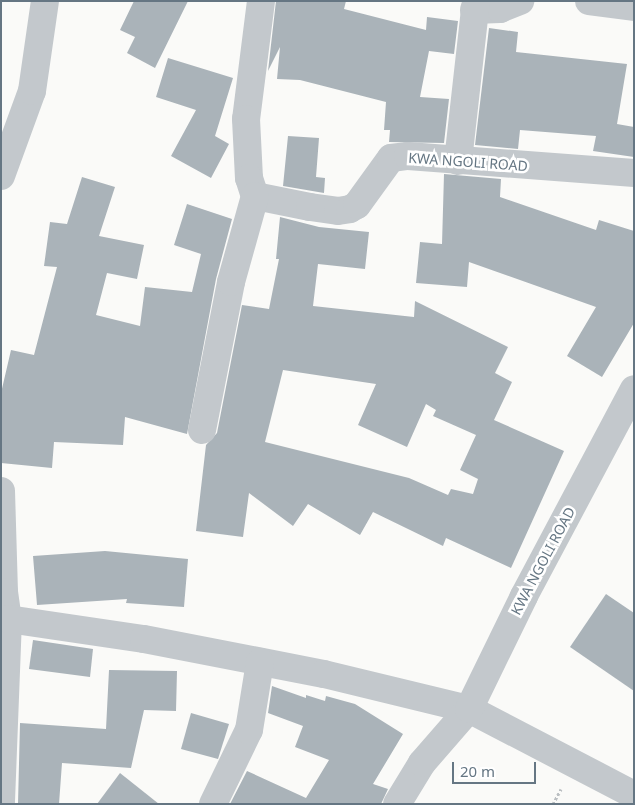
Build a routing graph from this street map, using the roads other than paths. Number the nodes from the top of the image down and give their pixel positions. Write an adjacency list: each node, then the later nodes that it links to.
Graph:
1 (44, 1): 9 (street)
2 (261, 1): 10 (street)
3 (520, 1): 5 (street)
4 (589, 1): 6 (street)
5 (475, 6): 7 (street)
6 (634, 7)
7 (458, 161): 8 (street, KWA NGOLI ROAD); 10 (street, KWA NGOLI ROAD)
8 (634, 173)
9 (1, 176)
10 (255, 196): 12 (street)
11 (634, 389): 17 (street, KWA NGOLI ROAD)
12 (202, 430)
13 (1, 491): 14 (street)
14 (3, 592): 15 (street)
15 (8, 618): 16 (street); 19 (street)
16 (260, 662): 17 (street); 20 (street)
17 (469, 709): 18 (street); 21 (street, KWA NGOLI ROAD)
18 (634, 795)
19 (2, 804)
20 (213, 804)
21 (397, 804)

